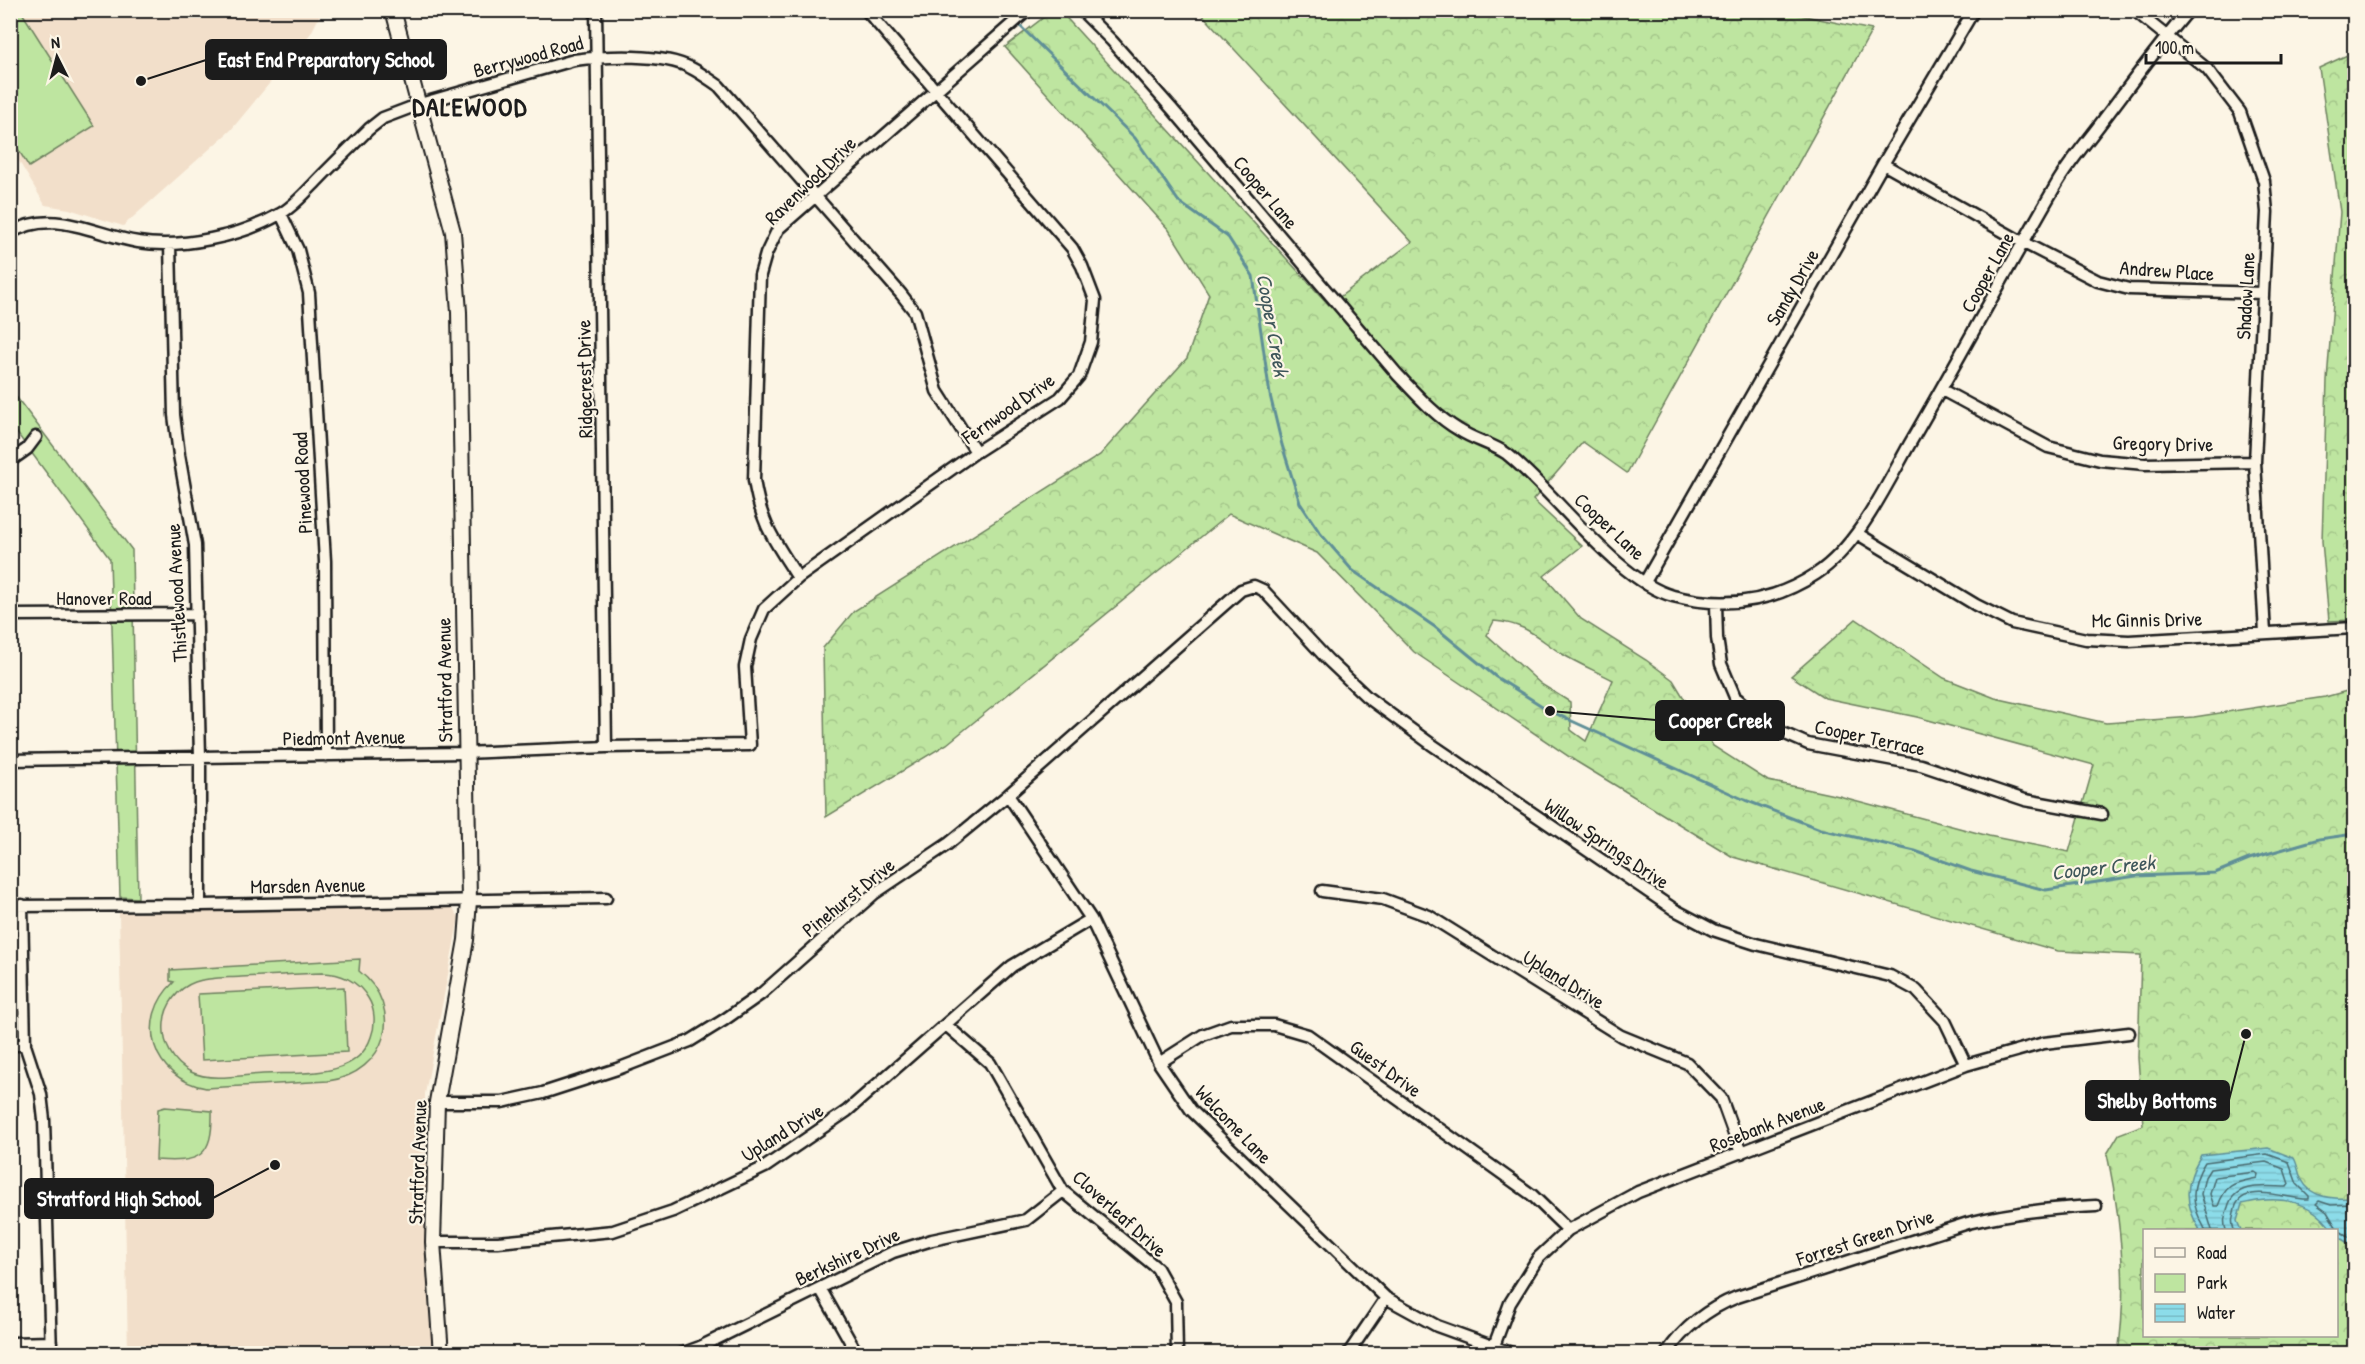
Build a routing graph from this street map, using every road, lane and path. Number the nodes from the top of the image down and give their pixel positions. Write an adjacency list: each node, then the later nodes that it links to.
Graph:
1 (393, 10): 12 (street, Stratford Avenue)
2 (596, 10): 10 (street, Ridgecrest Drive)
3 (866, 10): 11 (street, Fernwood Drive)
4 (1028, 10): 11 (street, Ravenwood Drive)
5 (1082, 10): 27 (street, Cooper Lane)
6 (1974, 10): 13 (street, Sandy Drive)
7 (2134, 10): 9 (street, Shadow Lane)
8 (2189, 10): 9 (street, Cooper Lane)
9 (2165, 38): 17 (street, Cooper Lane); 19 (street, Shadow Lane)
10 (598, 57): 12 (street, Berrywood Road); 14 (street, Berrywood Road); 35 (street, Ridgecrest Drive)
11 (936, 90): 14 (street, Ravenwood Drive); 22 (street, Fernwood Drive)
12 (420, 104): 15 (street, Berrywood Road); 36 (street, Stratford Avenue)
13 (1883, 164): 17 (street, Andrew Place); 27 (street, Sandy Drive)
14 (814, 197): 22 (street, Berrywood Road); 26 (street, Ravenwood Drive)
15 (281, 214): 18 (street, Berrywood Road); 37 (street, Pinewood Road)
16 (10, 233): 18 (street, Berrywood Road)
17 (2024, 243): 19 (street, Andrew Place); 20 (street, Cooper Lane)
18 (170, 244): 30 (street, Thistlewood Avenue)
19 (2262, 293): 24 (street, Shadow Lane)
20 (1942, 390): 24 (street, Gregory Drive); 25 (street, Cooper Lane)
21 (36, 437): 23 (street)
22 (976, 452): 26 (street, Fernwood Drive)
23 (10, 461)
24 (2255, 462): 33 (street, Shadow Lane)
25 (1858, 534): 29 (street, Cooper Lane); 33 (street, Mc Ginnis Drive)
26 (798, 578): 34 (street, Fernwood Drive)
27 (1645, 582): 29 (street, Cooper Lane)
28 (1254, 586): 40 (street, Pinehurst Drive); 54 (street, Willow Springs Drive)
29 (1716, 603): 41 (street, Cooper Terrace)
30 (197, 614): 31 (street, Hanover Road); 38 (street, Thistlewood Avenue)
31 (10, 615)
32 (2355, 628): 33 (street, Mc Ginnis Drive)
33 (2265, 633)
34 (750, 745): 35 (street, Piedmont Avenue)
35 (606, 747): 36 (street, Piedmont Avenue)
36 (464, 753): 37 (street, Piedmont Avenue); 44 (street, Stratford Avenue)
37 (326, 756): 38 (street, Piedmont Avenue)
38 (200, 758): 39 (street, Piedmont Avenue); 46 (street, Thistlewood Avenue)
39 (10, 760)
40 (1008, 795): 48 (street, Welcome Lane); 55 (street, Pinehurst Drive)
41 (2102, 814)
42 (1322, 891): 56 (street, Upland Drive)
43 (606, 898): 44 (street, Marsden Avenue)
44 (468, 901): 46 (street, Marsden Avenue); 55 (street, Stratford Avenue)
45 (22, 905): 46 (street, Marsden Avenue); 47 (street, Marsden Avenue); 52 (street)
46 (200, 905)
47 (10, 906)
48 (1091, 919): 49 (street, Upland Drive); 53 (street, Welcome Lane)
49 (946, 1025): 57 (street, Cloverleaf Drive); 60 (street, Upland Drive)
50 (2128, 1033): 54 (street, Rosebank Avenue)
51 (10, 1045): 52 (street)
52 (25, 1045): 64 (street)
53 (1159, 1064): 59 (street, Guest Drive); 62 (street, Welcome Lane)
54 (1966, 1065): 56 (street, Rosebank Avenue)
55 (437, 1102): 60 (street, Stratford Avenue)
56 (1741, 1154): 59 (street, Rosebank Avenue)
57 (1063, 1191): 61 (street, Berkshire Drive); 70 (street, Cloverleaf Drive)
58 (2096, 1206): 73 (street, Forrest Green Drive)
59 (1568, 1230): 66 (street, Rosebank Avenue)
60 (433, 1242): 67 (street, Stratford Avenue)
61 (820, 1288): 65 (street, Berkshire Drive); 69 (street)
62 (1386, 1298): 66 (street, Welcome Lane); 71 (street)
63 (10, 1343): 64 (street)
64 (51, 1348)
65 (702, 1350): 68 (street, Berkshire Drive)
66 (1492, 1350): 72 (street, Welcome Lane)
67 (441, 1353)
68 (681, 1353)
69 (860, 1353)
70 (1177, 1353)
71 (1348, 1353)
72 (1514, 1353)
73 (1666, 1353)

